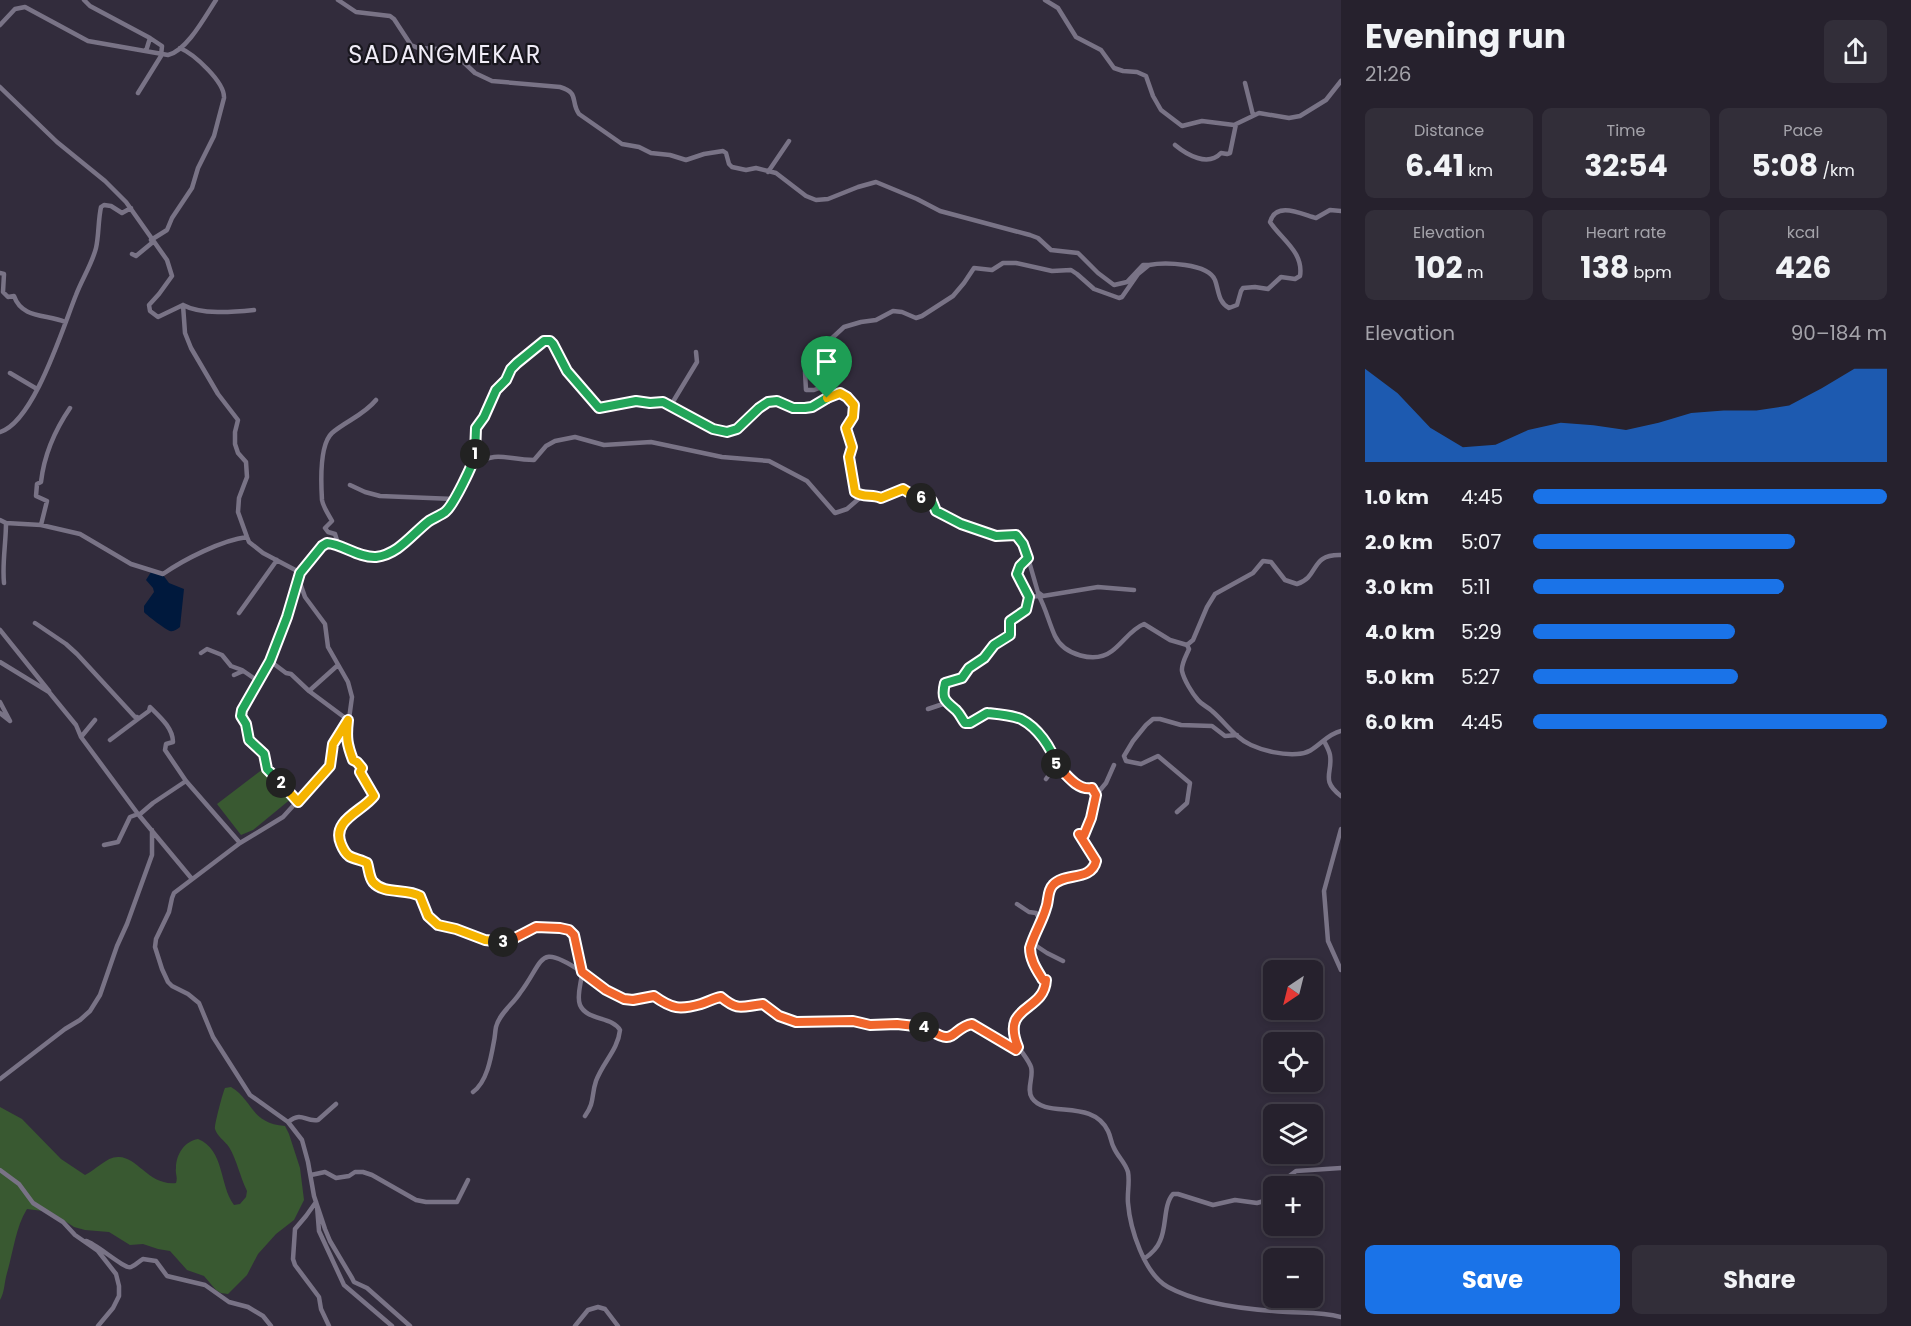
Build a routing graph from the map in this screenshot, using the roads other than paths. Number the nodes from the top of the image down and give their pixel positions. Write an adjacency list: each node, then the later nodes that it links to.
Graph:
1 (84, 0): 6 (street)
2 (216, 0): 7 (street)
3 (338, 0): 18 (street)
4 (1045, 0): 15 (street)
5 (0, 25): 8 (street)
6 (150, 38): 8 (street); 9 (street)
7 (180, 48): 9 (street); 21 (street)
8 (146, 51): 9 (street)
9 (161, 54): 13 (street)
10 (1341, 81): 14 (street)
11 (1245, 83): 14 (street)
12 (0, 87): 19 (street)
13 (138, 93)
14 (1253, 115): 15 (street)
15 (1236, 124): 17 (street)
16 (789, 141): 18 (street)
17 (1175, 145)
18 (768, 172): 23 (street)
19 (131, 208): 21 (street); 27 (street)
20 (1341, 211): 23 (street)
21 (152, 241): 22 (street); 25 (street)
22 (132, 254)
23 (1149, 265): 31 (street)
24 (0, 273): 27 (street)
25 (183, 304): 26 (street); 43 (street)
26 (254, 310)
27 (65, 322): 30 (street)
28 (696, 352): 33 (street)
29 (10, 373): 30 (street)
30 (37, 389): 35 (street)
31 (827, 398): 33 (street); 38 (street)
32 (376, 400): 44 (street)
33 (671, 405): 36 (street)
34 (70, 408): 42 (street)
35 (0, 432)
36 (472, 465): 38 (street); 39 (street)
37 (350, 485): 39 (street)
38 (862, 496): 46 (street)
39 (454, 499): 44 (street)
40 (0, 520): 41 (street)
41 (6, 523): 42 (street); 48 (street)
42 (41, 525): 43 (street)
43 (247, 537): 47 (street)
44 (339, 547): 49 (street)
45 (1341, 555): 59 (street)
46 (1028, 558): 52 (street); 55 (street)
47 (277, 560): 49 (street); 56 (street)
48 (2, 567): 51 (street)
49 (300, 573): 50 (street)
50 (299, 580): 61 (street); 63 (street)
51 (4, 583)
52 (1035, 585): 53 (street); 54 (street)
53 (1134, 590)
54 (1039, 596): 55 (street); 59 (street)
55 (1029, 597): 70 (street)
56 (239, 613)
57 (35, 623): 73 (street)
58 (0, 630): 68 (street)
59 (1187, 645): 77 (street)
60 (201, 653): 64 (street)
61 (270, 661): 66 (street); 67 (street)
62 (0, 662): 68 (street)
63 (338, 665): 67 (street); 75 (street)
64 (243, 671): 65 (street); 66 (street)
65 (234, 675)
66 (258, 681): 87 (street)
67 (309, 691): 75 (street)
68 (50, 692): 78 (street)
69 (0, 702): 72 (street)
70 (946, 703): 71 (street); 81 (street)
71 (928, 709)
72 (0, 713)
73 (138, 719): 79 (street); 84 (street)
74 (94, 720): 78 (street)
75 (348, 720): 87 (street); 100 (street)
76 (1341, 731): 80 (street)
77 (1237, 735): 80 (street); 88 (street)
78 (81, 737): 89 (street)
79 (110, 740)
80 (1324, 741): 86 (street)
81 (1057, 764): 83 (street); 85 (street)
82 (1114, 765): 85 (street)
83 (1046, 778)
84 (186, 781): 89 (street); 92 (street)
85 (1096, 795): 96 (street)
86 (1341, 796)
87 (298, 802): 92 (street)
88 (1177, 812)
89 (139, 815): 91 (street); 93 (street)
90 (1341, 829): 99 (street)
91 (152, 830): 94 (street); 102 (street)
92 (240, 843): 94 (street)
93 (104, 845)
94 (192, 879): 106 (street)
95 (1017, 904): 96 (street)
96 (1041, 921): 97 (street)
97 (1032, 943): 98 (street); 101 (street)
98 (1063, 961)
99 (1341, 969)
100 (582, 972): 101 (street); 103 (street); 105 (street)
101 (1018, 1047): 115 (street)
102 (0, 1079)
103 (473, 1092)
104 (336, 1104): 106 (street)
105 (585, 1116)
106 (288, 1122): 109 (street)
107 (1341, 1168): 110 (street)
108 (0, 1170): 114 (street)
109 (311, 1174): 111 (street); 113 (street)
110 (1288, 1176)
111 (468, 1180)
112 (1263, 1201): 115 (street)
113 (316, 1204): 119 (street); 120 (street); 121 (street)
114 (86, 1241): 117 (street); 118 (street)
115 (1144, 1259): 116 (street)
116 (1341, 1317)
117 (98, 1326)
118 (271, 1326)
119 (329, 1326)
120 (392, 1326)
121 (410, 1326)
122 (575, 1326): 123 (street)
123 (618, 1326)

